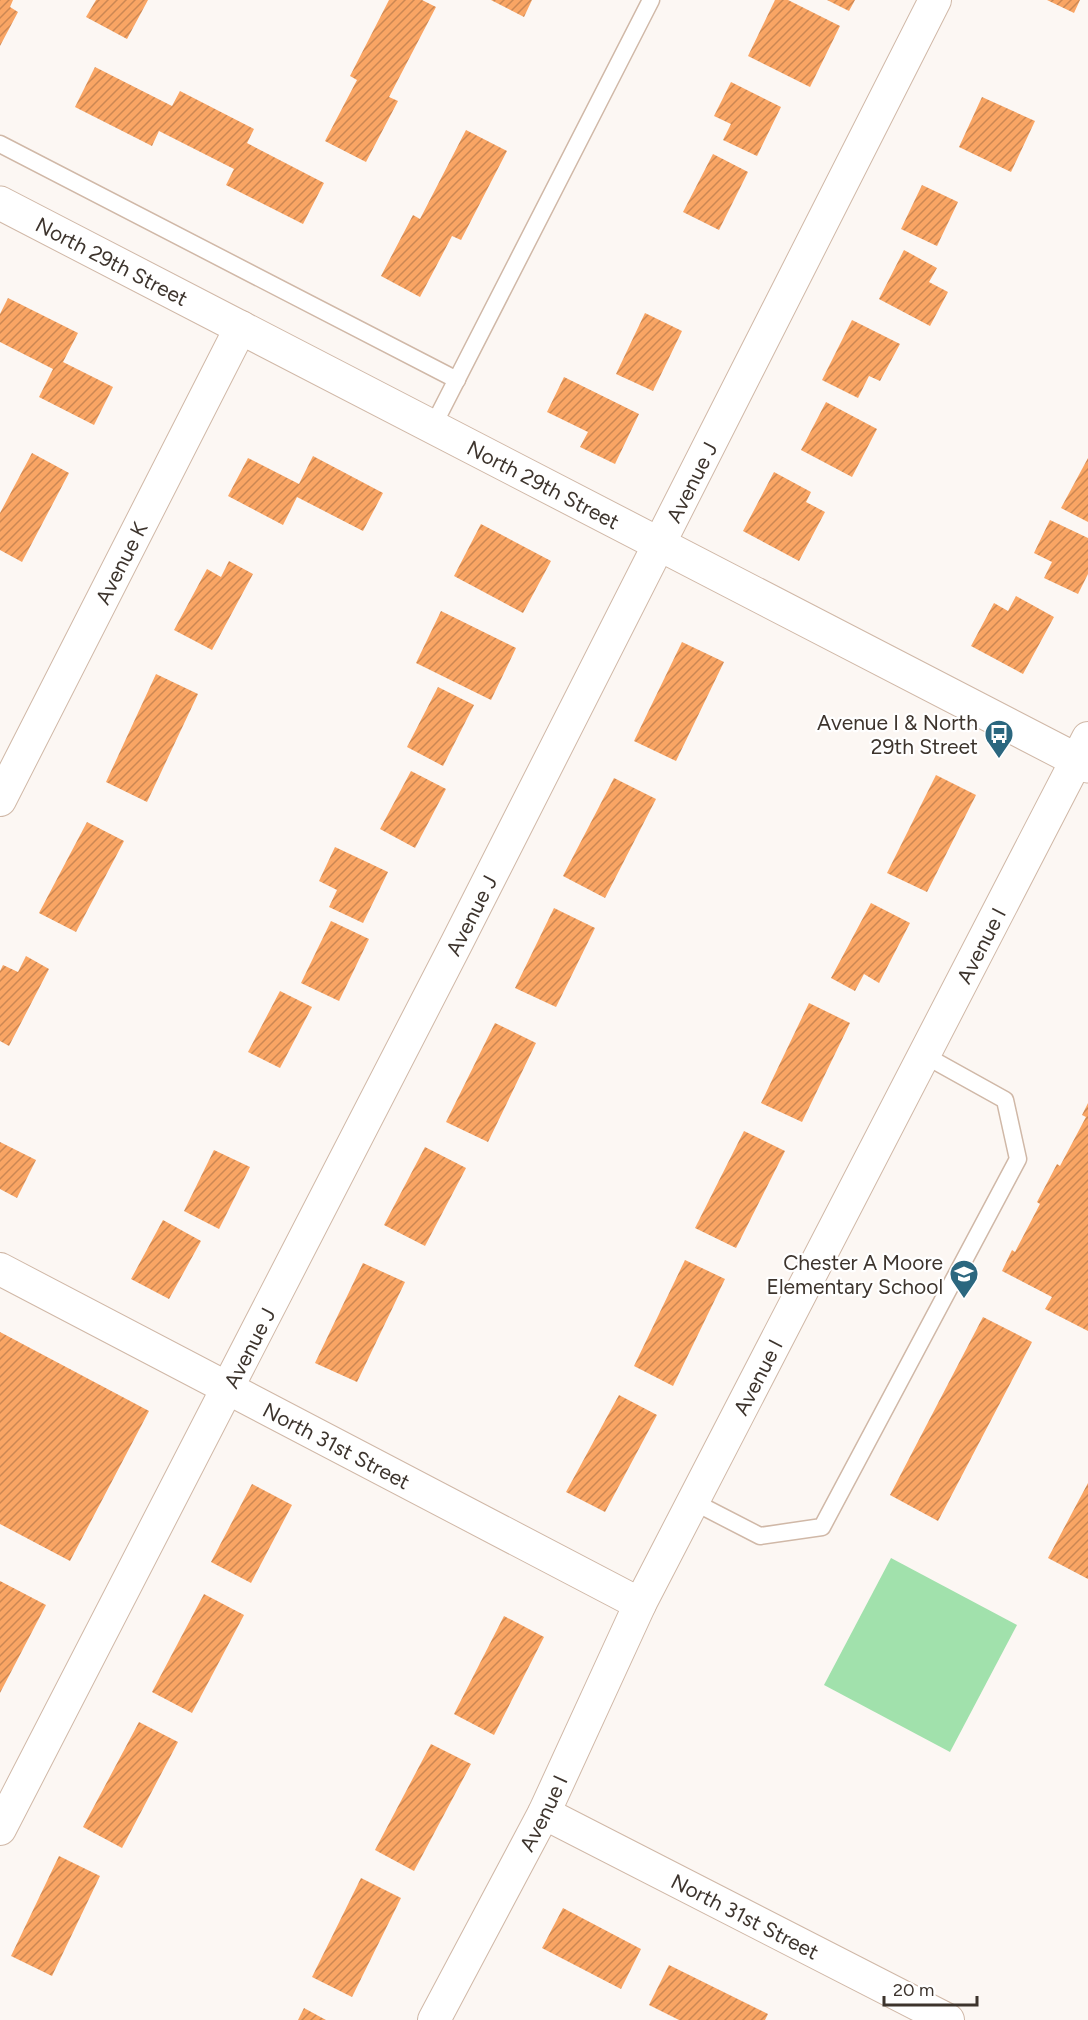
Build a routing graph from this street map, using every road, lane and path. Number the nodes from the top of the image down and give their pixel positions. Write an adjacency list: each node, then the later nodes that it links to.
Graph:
1 (651, 0): 6 (lane)
2 (935, 0): 8 (street, Avenue J)
3 (0, 144): 6 (lane)
4 (0, 203): 5 (street, North 29th Street)
5 (241, 327): 7 (street, North 29th Street); 10 (street, Avenue K)
6 (457, 380): 7 (lane)
7 (433, 426): 8 (street, North 29th Street)
8 (661, 544): 9 (street, North 29th Street); 13 (street, Avenue J)
9 (1084, 754): 11 (street, Avenue I)
10 (0, 800)
11 (924, 1055): 14 (street, Avenue I); 14 (lane)
12 (0, 1269): 13 (street, North 31st Street)
13 (230, 1388): 15 (street, North 31st Street); 17 (street, Avenue J)
14 (694, 1502): 15 (street, Avenue I)
15 (640, 1604): 16 (street, Avenue I)
16 (544, 1813): 18 (street, Avenue I); 19 (street, North 31st Street)
17 (2, 1823)
18 (434, 2020)
19 (948, 2020)

